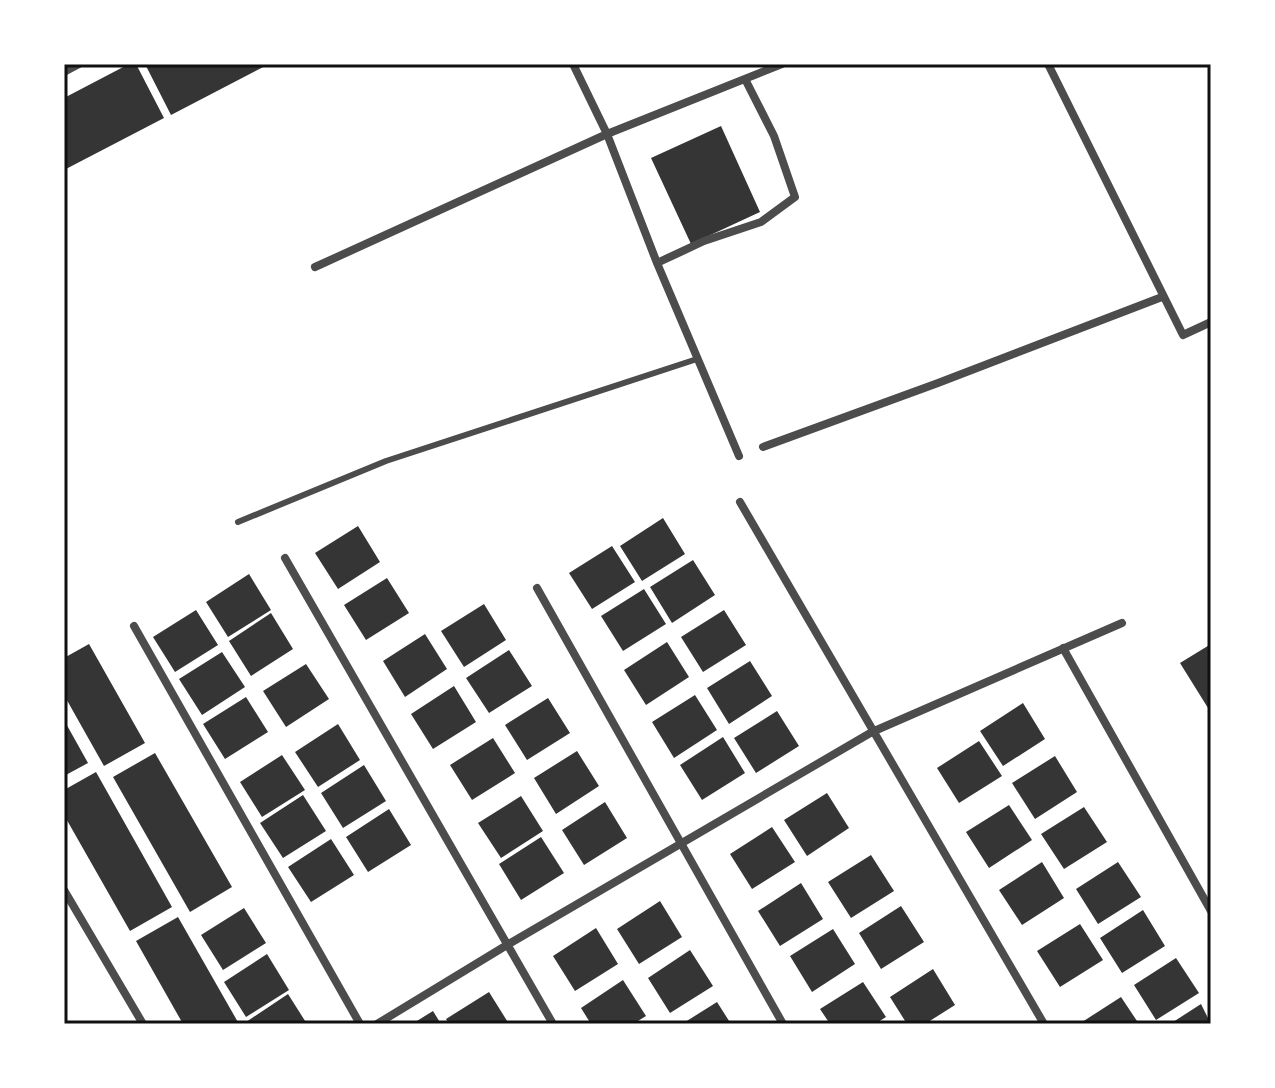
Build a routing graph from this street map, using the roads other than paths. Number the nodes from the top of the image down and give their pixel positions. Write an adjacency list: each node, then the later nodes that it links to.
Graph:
1 (79, 64): 5 (street)
2 (573, 64): 7 (street)
3 (782, 64): 6 (street)
4 (1048, 64): 10 (street)
5 (64, 72)
6 (745, 79): 7 (street); 8 (street)
7 (607, 134): 8 (street); 9 (street)
8 (657, 263): 12 (street)
9 (315, 267)
10 (1162, 297): 11 (street); 13 (street)
11 (1211, 322)
12 (697, 359): 14 (street); 16 (lane)
13 (763, 447)
14 (739, 456)
15 (740, 502): 22 (street)
16 (238, 522)
17 (285, 558): 26 (street)
18 (537, 588): 23 (street)
19 (1122, 623): 21 (street)
20 (134, 626): 28 (street)
21 (1063, 648): 22 (street); 25 (street)
22 (872, 732): 23 (street); 32 (street)
23 (680, 844): 26 (street); 31 (street)
24 (64, 890): 27 (street)
25 (1211, 911)
26 (507, 945): 29 (street); 30 (street)
27 (143, 1024)
28 (360, 1024)
29 (377, 1024)
30 (553, 1024)
31 (783, 1024)
32 (1044, 1024)

